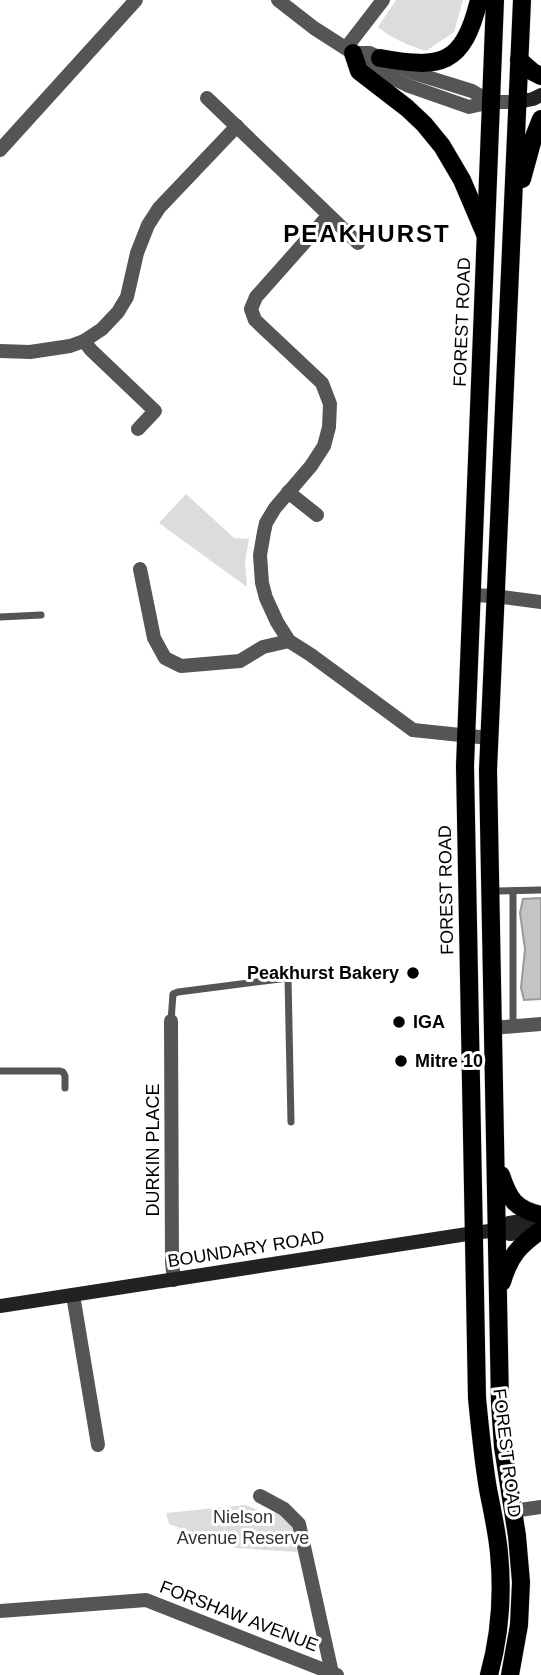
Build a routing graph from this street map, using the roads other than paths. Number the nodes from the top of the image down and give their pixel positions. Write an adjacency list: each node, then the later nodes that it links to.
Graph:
1 (136, 0): 17 (street)
2 (278, 0): 7 (street)
3 (383, 0): 7 (street)
4 (479, 0): 8 (main road)
5 (495, 0): 13 (main road, FOREST ROAD)
6 (522, 0): 9 (main road, FOREST ROAD)
7 (349, 50): 8 (street); 13 (street); 20 (main road)
8 (380, 58): 13 (street)
9 (519, 60): 10 (main road); 14 (main road, FOREST ROAD)
10 (541, 76)
11 (541, 95): 14 (main road)
12 (207, 98): 16 (street)
13 (491, 102): 14 (street); 20 (main road, FOREST ROAD)
14 (517, 102): 18 (main road, FOREST ROAD)
15 (541, 119): 18 (main road)
16 (237, 126): 19 (street); 22 (street)
17 (0, 150)
18 (512, 215): 29 (main road, FOREST ROAD)
19 (328, 216): 21 (street); 25 (street)
20 (486, 237): 28 (main road, FOREST ROAD)
21 (358, 243)
22 (84, 341): 23 (street); 24 (street)
23 (0, 351)
24 (138, 429)
25 (288, 492): 26 (street); 33 (street)
26 (317, 515)
27 (140, 569): 33 (street)
28 (472, 595): 29 (street); 34 (main road, FOREST ROAD)
29 (495, 596): 30 (street); 35 (main road, FOREST ROAD)
30 (541, 602)
31 (41, 615): 32 (lane)
32 (0, 617)
33 (289, 641): 34 (street)
34 (466, 736): 35 (street); 50 (main road, FOREST ROAD)
35 (489, 738): 37 (main road, FOREST ROAD)
36 (541, 890): 38 (lane)
37 (491, 891): 38 (lane); 42 (main road, FOREST ROAD)
38 (513, 891): 41 (lane)
39 (171, 1021): 45 (lane); 51 (street, DURKIN PLACE)
40 (541, 1024): 41 (street)
41 (513, 1026): 42 (street)
42 (493, 1028): 46 (main road, FOREST ROAD)
43 (0, 1071): 44 (lane)
44 (65, 1088)
45 (291, 1122)
46 (495, 1158): 47 (main road); 48 (main road, FOREST ROAD)
47 (541, 1216): 48 (main road)
48 (498, 1230): 49 (main road); 50 (main road, BOUNDARY ROAD); 53 (main road, FOREST ROAD)
49 (541, 1230): 53 (main road)
50 (474, 1233): 51 (main road, BOUNDARY ROAD); 61 (main road, FOREST ROAD)
51 (174, 1280): 52 (main road, BOUNDARY ROAD)
52 (74, 1295): 54 (main road, BOUNDARY ROAD); 55 (street)
53 (498, 1295): 58 (main road, FOREST ROAD)
54 (0, 1306)
55 (98, 1446)
56 (260, 1496): 60 (street)
57 (541, 1507): 58 (street)
58 (513, 1511): 62 (main road, FOREST ROAD)
59 (0, 1611): 60 (street, FORSHAW AVENUE)
60 (335, 1674)
61 (489, 1675)
62 (510, 1675)

